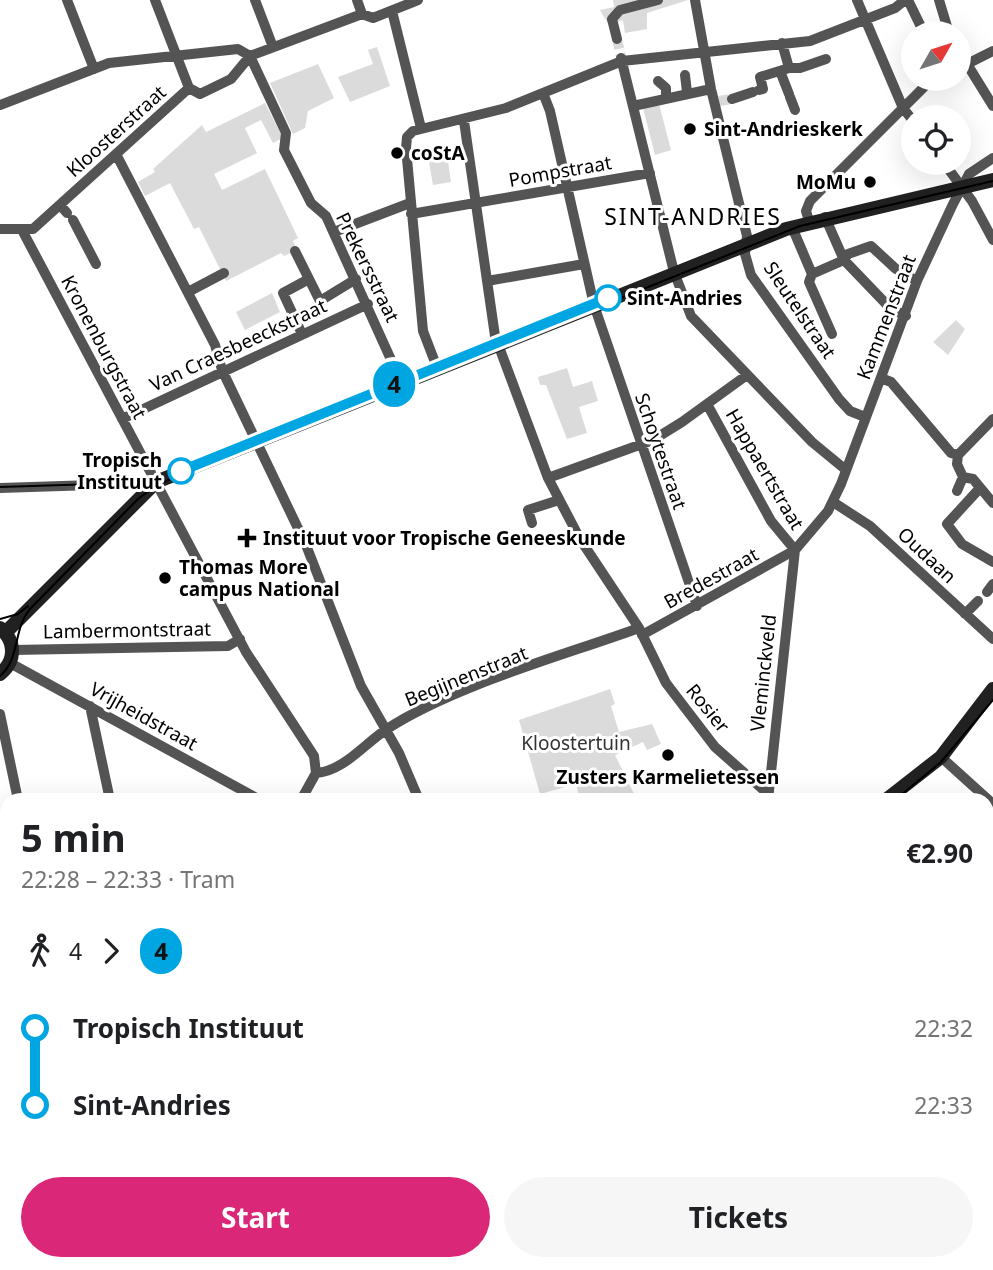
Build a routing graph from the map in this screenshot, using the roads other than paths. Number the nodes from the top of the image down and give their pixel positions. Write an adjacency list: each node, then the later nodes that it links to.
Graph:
1 (67, 0): 26 (street)
2 (155, 0): 21 (street)
3 (255, 0): 18 (street)
4 (357, 0): 12 (street)
5 (418, 0): 11 (street, Kloosterstraat)
6 (658, 0): 16 (street)
7 (695, 0): 20 (street, Sleutelstraat)
8 (857, 0): 13 (street)
9 (906, 0): 13 (street); 14 (street)
10 (939, 0): 15 (street)
11 (392, 11): 12 (street, Kloosterstraat); 46 (street)
12 (362, 14): 18 (street, Kloosterstraat)
13 (863, 21): 17 (street); 39 (street)
14 (917, 21)
15 (945, 21)
16 (617, 39)
17 (782, 43): 20 (street); 27 (street)
18 (273, 47): 22 (street, Kloosterstraat)
19 (993, 51): 23 (street)
20 (705, 54): 24 (street); 32 (street, Sleutelstraat)
21 (176, 55): 22 (street, Kloosterstraat); 26 (street, Kloosterstraat); 31 (street)
22 (250, 56): 31 (street, Kloosterstraat); 62 (street, Prekersstraat)
23 (971, 58)
24 (621, 59): 35 (street); 41 (street)
25 (826, 59): 27 (street)
26 (94, 69): 38 (street, Kloosterstraat)
27 (784, 69): 37 (street); 43 (street)
28 (971, 73): 42 (street)
29 (685, 75): 34 (street)
30 (658, 81): 36 (street)
31 (189, 88): 47 (street, Kloosterstraat)
32 (711, 89): 34 (street); 64 (street, Sleutelstraat)
33 (920, 91): 40 (street)
34 (687, 92): 36 (street)
35 (543, 93): 45 (street); 53 (street, Schoytestraat)
36 (666, 98): 41 (street)
37 (732, 99)
38 (0, 105)
39 (902, 105)
40 (906, 105)
41 (633, 106): 49 (street)
42 (993, 106)
43 (795, 110)
44 (901, 110): 58 (street)
45 (464, 121): 46 (street); 54 (street, Rosier)
46 (421, 128): 55 (street)
47 (116, 154): 56 (street, Kloosterstraat); 76 (street)
48 (993, 158): 52 (street, Kammenstraat)
49 (650, 173): 53 (street, Pompstraat); 70 (street)
50 (952, 175): 52 (street)
51 (993, 180): 52 (street)
52 (961, 187): 57 (street); 63 (street); 75 (street, Kammenstraat)
53 (567, 189): 54 (street, Pompstraat); 68 (street, Schoytestraat)
54 (476, 203): 55 (street, Pompstraat); 74 (street, Rosier)
55 (411, 208): 62 (street, Pompstraat); 84 (street)
56 (67, 213): 61 (street, Kloosterstraat); 67 (street)
57 (825, 217): 58 (street); 66 (street)
58 (809, 221): 59 (street)
59 (792, 226): 64 (street); 71 (street)
60 (0, 229): 61 (street)
61 (22, 230): 91 (street, Kronenburgstraat)
62 (334, 232): 73 (street, Prekersstraat)
63 (993, 240)
64 (747, 245): 70 (street); 89 (street, Sleutelstraat)
65 (295, 251): 72 (street)
66 (844, 260): 71 (street); 75 (street); 79 (street)
67 (96, 264)
68 (584, 264): 74 (street); 78 (street, Schoytestraat)
69 (225, 273): 76 (street)
70 (675, 274): 78 (street); 85 (street)
71 (812, 274): 81 (street)
72 (309, 279): 73 (street); 80 (street)
73 (356, 279): 77 (street, Prekersstraat)
74 (487, 281): 82 (street, Rosier)
75 (917, 281): 79 (street, Kammenstraat)
76 (188, 292): 83 (street)
77 (368, 304): 80 (street, Van Craesbeeckstraat); 87 (street, Prekersstraat)
78 (595, 306): 82 (street); 93 (street, Schoytestraat)
79 (906, 316): 86 (street, Kammenstraat)
80 (302, 334): 83 (street, Van Craesbeeckstraat)
81 (832, 334)
82 (498, 345): 84 (street); 97 (street, Rosier)
83 (222, 370): 91 (street, Van Craesbeeckstraat); 92 (street)
84 (438, 370): 87 (street)
85 (747, 375): 88 (street); 95 (street)
86 (881, 378): 89 (street, Kammenstraat); 94 (street)
87 (402, 384): 92 (street)
88 (707, 404): 93 (street); 106 (street, Happaertstraat)
89 (865, 418): 95 (street, Kammenstraat)
90 (993, 418): 94 (street)
91 (122, 419): 98 (street, Kronenburgstraat)
92 (258, 442): 98 (street); 119 (street)
93 (640, 446): 97 (street); 109 (street, Schoytestraat)
94 (958, 456): 96 (street)
95 (846, 470): 103 (street, Kammenstraat)
96 (963, 477): 100 (street); 101 (street)
97 (548, 478): 102 (street, Rosier)
98 (156, 482): 99 (street); 111 (street); 113 (street, Kronenburgstraat)
99 (0, 488)
100 (980, 488): 104 (street); 107 (street)
101 (957, 491)
102 (559, 500): 105 (street); 112 (street, Rosier)
103 (833, 502): 106 (street, Kammenstraat); 110 (street, Oudaan)
104 (993, 503)
105 (532, 523)
106 (795, 550): 109 (street, Bredestraat); 128 (street, Vleminckveld)
107 (993, 562)
108 (978, 601): 110 (street)
109 (697, 606): 112 (street, Bredestraat)
110 (965, 614): 114 (street, Oudaan)
111 (3, 630): 115 (street)
112 (641, 632): 119 (street, Begijnenstraat); 127 (street, Rosier)
113 (240, 639): 115 (street, Lambermontstraat); 121 (street, Kronenburgstraat)
114 (993, 639)
115 (8, 663): 117 (street, Vrijheidstraat)
116 (993, 689): 120 (street)
117 (90, 706): 123 (street); 124 (street, Vrijheidstraat)
118 (0, 714): 122 (street)
119 (386, 730): 121 (street, Begijnenstraat); 126 (street)
120 (941, 757): 129 (street); 130 (street)
121 (316, 773): 125 (street)
122 (17, 793)
123 (109, 793)
124 (247, 793)
125 (305, 793)
126 (416, 793)
127 (766, 793)
128 (771, 793)
129 (892, 793)
130 (981, 793)

